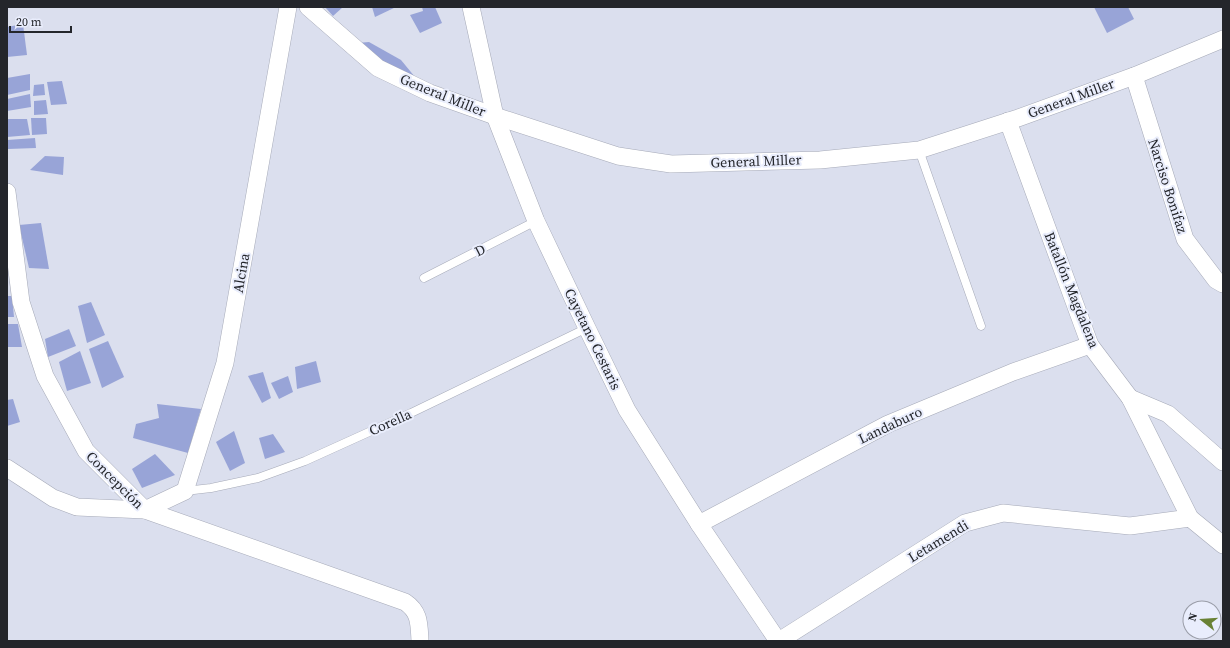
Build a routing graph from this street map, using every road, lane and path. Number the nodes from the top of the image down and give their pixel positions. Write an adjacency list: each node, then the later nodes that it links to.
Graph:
1 (288, 7): 19 (street, Alcina)
2 (308, 7): 6 (street, General Miller)
3 (471, 7): 6 (street, Cayetano Cestaris)
4 (1223, 39): 5 (street, General Miller)
5 (1134, 76): 7 (street, General Miller); 12 (street, Narciso Bonifaz)
6 (495, 116): 8 (street, General Miller); 10 (street, Cayetano Cestaris)
7 (1008, 121): 8 (street, General Miller); 15 (street, Batallón Magdalena)
8 (919, 150): 13 (lane)
9 (7, 192): 20 (street, Concepción)
10 (536, 221): 11 (lane, D); 14 (street, Cayetano Cestaris)
11 (424, 278)
12 (1223, 284)
13 (981, 326)
14 (587, 328): 19 (lane, Corella); 22 (street, Cayetano Cestaris)
15 (1090, 345): 16 (street, Batallón Magdalena); 22 (street, Landaburo)
16 (1130, 398): 17 (street); 21 (street, Batallón Magdalena)
17 (1223, 462)
18 (7, 468): 20 (street)
19 (185, 491): 20 (street)
20 (145, 510): 24 (street, Concepción)
21 (1190, 518): 23 (street, Batallón Magdalena); 25 (street, Letamendi)
22 (699, 524): 25 (street, Cayetano Cestaris)
23 (1223, 545)
24 (420, 641)
25 (779, 641)

